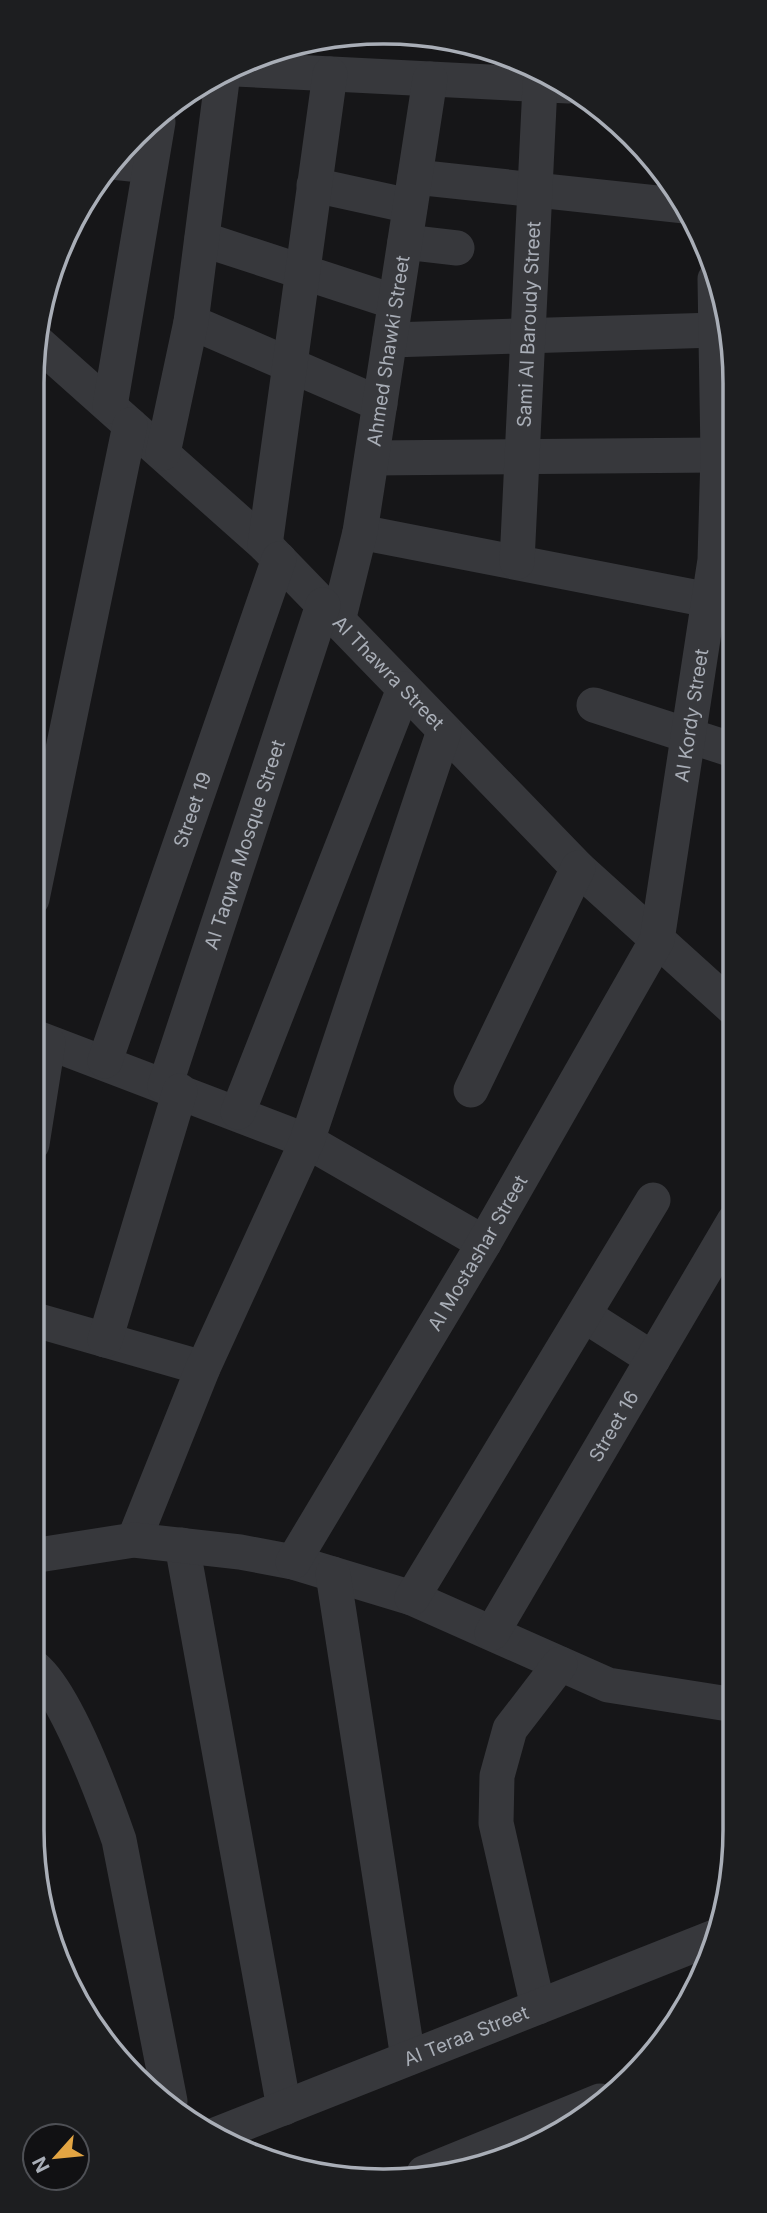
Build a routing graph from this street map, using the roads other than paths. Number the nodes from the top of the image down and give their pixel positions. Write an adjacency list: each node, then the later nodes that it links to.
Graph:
1 (253, 70): 2 (street)
2 (330, 74): 3 (street); 10 (street, Street 19)
3 (430, 79): 5 (street); 12 (street, Ahmed Shawki Street)
4 (221, 85): 14 (street)
5 (546, 86)
6 (553, 89): 11 (street, Sami Al Baroudy Street)
7 (156, 130): 9 (street)
8 (125, 163): 9 (street)
9 (150, 166): 27 (street)
10 (314, 185): 12 (street); 17 (street, Street 19)
11 (535, 191): 12 (street); 13 (street); 22 (street, Sami Al Baroudy Street)
12 (412, 192): 15 (street, Ahmed Shawki Street)
13 (672, 205)
14 (202, 239): 17 (street); 20 (street)
15 (405, 242): 16 (street); 18 (street, Ahmed Shawki Street)
16 (457, 248)
17 (302, 272): 18 (street); 25 (street, Street 19)
18 (396, 302): 23 (street, Ahmed Shawki Street)
19 (714, 304): 22 (street)
20 (191, 322): 25 (street); 28 (street)
21 (718, 322): 31 (street, Al Kordy Street)
22 (528, 335): 23 (street); 29 (street, Sami Al Baroudy Street)
23 (390, 340): 26 (street, Ahmed Shawki Street)
24 (46, 350): 27 (street, Al Thawra Street)
25 (289, 366): 26 (street); 33 (street, Street 19)
26 (380, 404): 30 (street, Ahmed Shawki Street)
27 (120, 415): 28 (street, Al Thawra Street); 43 (street)
28 (163, 453): 33 (street, Al Thawra Street)
29 (523, 454): 30 (street); 31 (street); 34 (street, Sami Al Baroudy Street)
30 (372, 458): 32 (street, Ahmed Shawki Street)
31 (723, 467)
32 (360, 532): 34 (street); 37 (street, Ahmed Shawki Street)
33 (272, 552): 37 (street, Al Thawra Street); 48 (street, Street 19)
34 (517, 562): 36 (street)
35 (723, 565): 36 (street, Al Kordy Street)
36 (709, 600): 41 (street, Al Kordy Street)
37 (330, 613): 38 (street, Al Thawra Street); 49 (street, Al Taqwa Mosque Street)
38 (404, 689): 40 (street, Al Thawra Street); 51 (street)
39 (594, 705): 41 (street)
40 (444, 731): 44 (street, Al Thawra Street); 52 (street)
41 (690, 736): 42 (street); 45 (street, Al Kordy Street)
42 (723, 747)
43 (44, 809)
44 (578, 868): 45 (street, Al Thawra Street); 50 (street)
45 (657, 940): 46 (street, Al Thawra Street); 55 (street, Al Mostashar Street)
46 (723, 999)
47 (44, 1040): 48 (street)
48 (105, 1061): 49 (street)
49 (172, 1088): 51 (street); 58 (street, Al Taqwa Mosque Street)
50 (471, 1090)
51 (238, 1112): 52 (street)
52 (307, 1141): 55 (street); 60 (street)
53 (653, 1200): 56 (street)
54 (723, 1239): 59 (street, Street 16)
55 (484, 1243): 64 (street, Al Mostashar Street)
56 (584, 1315): 59 (street); 66 (street)
57 (44, 1323): 58 (street)
58 (105, 1340): 60 (street)
59 (653, 1359): 67 (street, Street 16)
60 (203, 1368): 61 (street)
61 (134, 1540): 62 (street); 63 (street)
62 (182, 1545): 64 (street); 75 (street)
63 (44, 1554)
64 (293, 1562): 65 (street)
65 (332, 1574): 66 (street); 73 (street)
66 (412, 1598): 67 (street)
67 (492, 1633): 68 (street)
68 (560, 1664): 70 (street); 72 (street)
69 (44, 1678): 74 (street)
70 (723, 1703)
71 (704, 1941): 72 (street, Al Teraa Street)
72 (538, 2007): 73 (street, Al Teraa Street)
73 (408, 2058): 75 (street, Al Teraa Street)
74 (168, 2092)
75 (284, 2108): 77 (street, Al Teraa Street)
76 (570, 2113): 78 (street)
77 (226, 2131)
78 (448, 2163)

